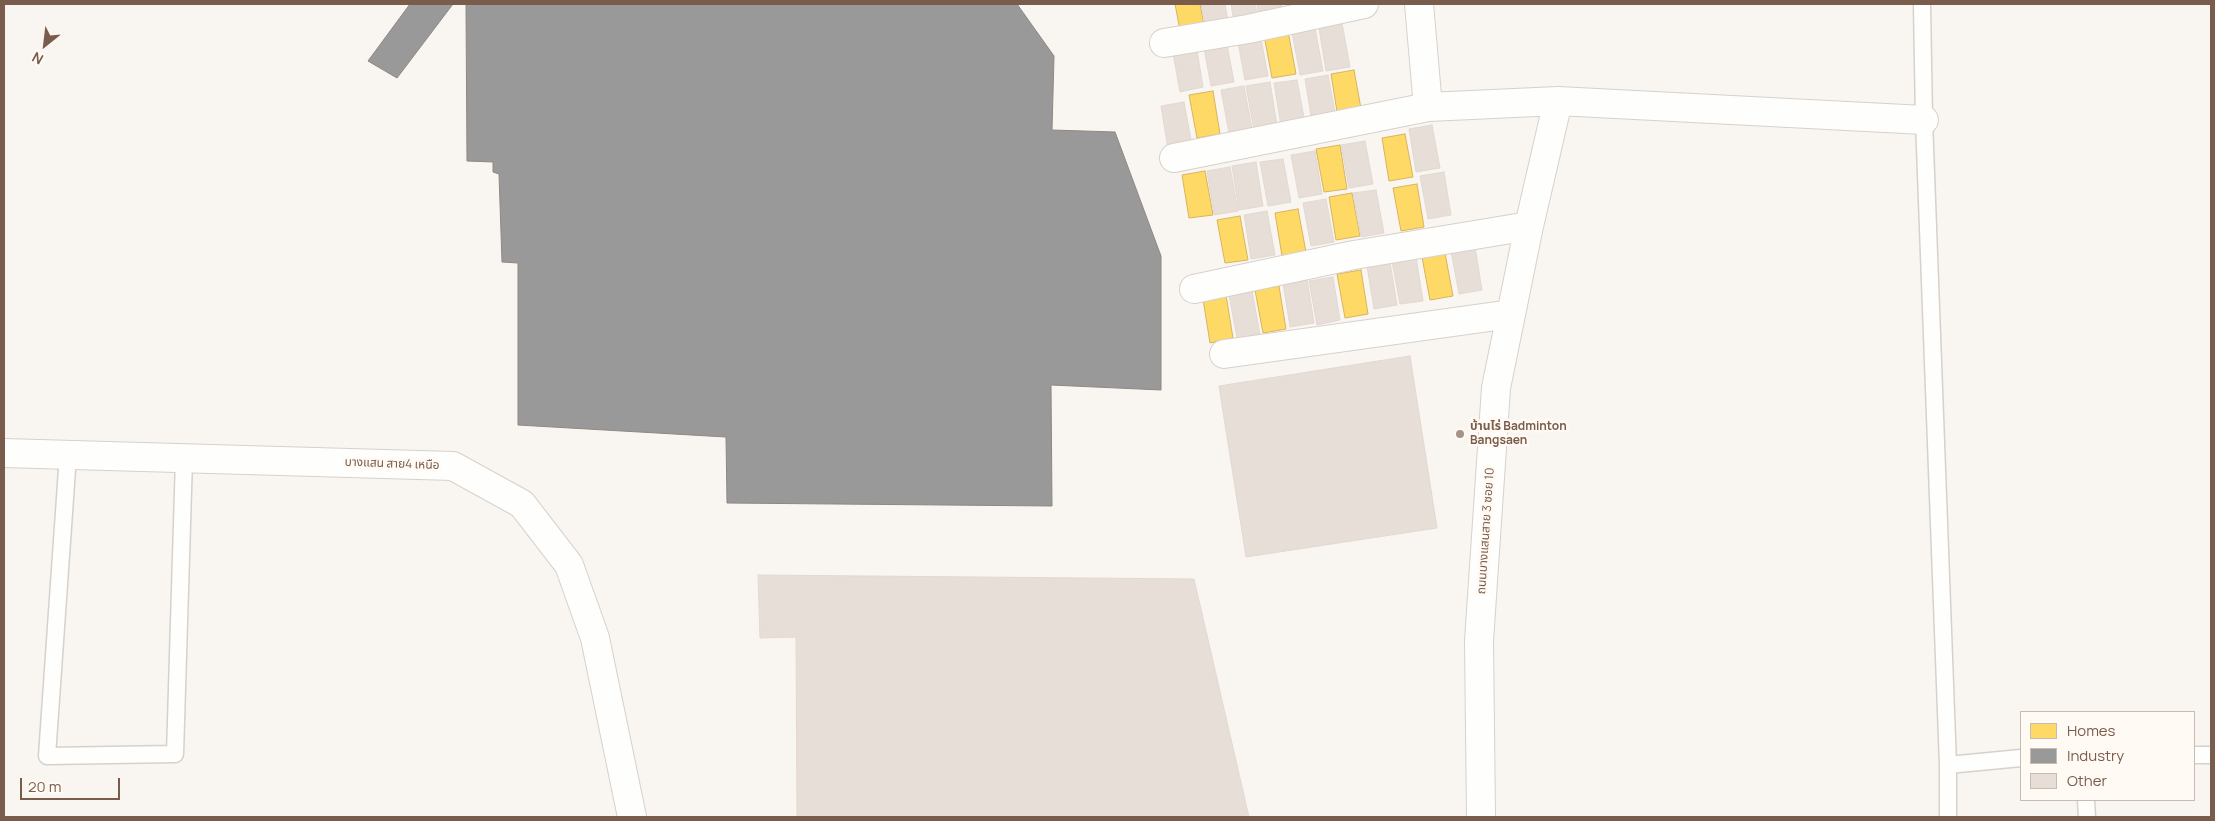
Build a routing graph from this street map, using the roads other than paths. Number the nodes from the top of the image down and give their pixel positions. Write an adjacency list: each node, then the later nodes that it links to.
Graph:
1 (1364, 4): 4 (street)
2 (1419, 4): 6 (street)
3 (1922, 4): 7 (lane)
4 (1164, 43)
5 (1558, 101): 6 (street); 7 (street); 9 (street, ถนนบางแสนสาย 3 ซอย 10)
6 (1428, 107): 8 (street)
7 (1924, 120): 19 (lane)
8 (1174, 158)
9 (1529, 226): 10 (street); 11 (street, ถนนบางแสนสาย 3 ซอย 10)
10 (1194, 289)
11 (1511, 314): 12 (street); 22 (street, ถนนบางแสนสาย 3 ซอย 10)
12 (1224, 354)
13 (4, 454): 14 (street, บางแสน สาย4 เหนือ)
14 (68, 455): 15 (street, บางแสน สาย4 เหนือ); 15 (lane)
15 (184, 458): 21 (street, บางแสน สาย4 เหนือ)
16 (2195, 755): 17 (lane)
17 (2211, 755)
18 (2020, 758): 19 (lane)
19 (1948, 765): 23 (lane)
20 (2086, 801): 24 (lane)
21 (632, 817)
22 (1481, 817)
23 (1948, 817)
24 (2087, 817)

